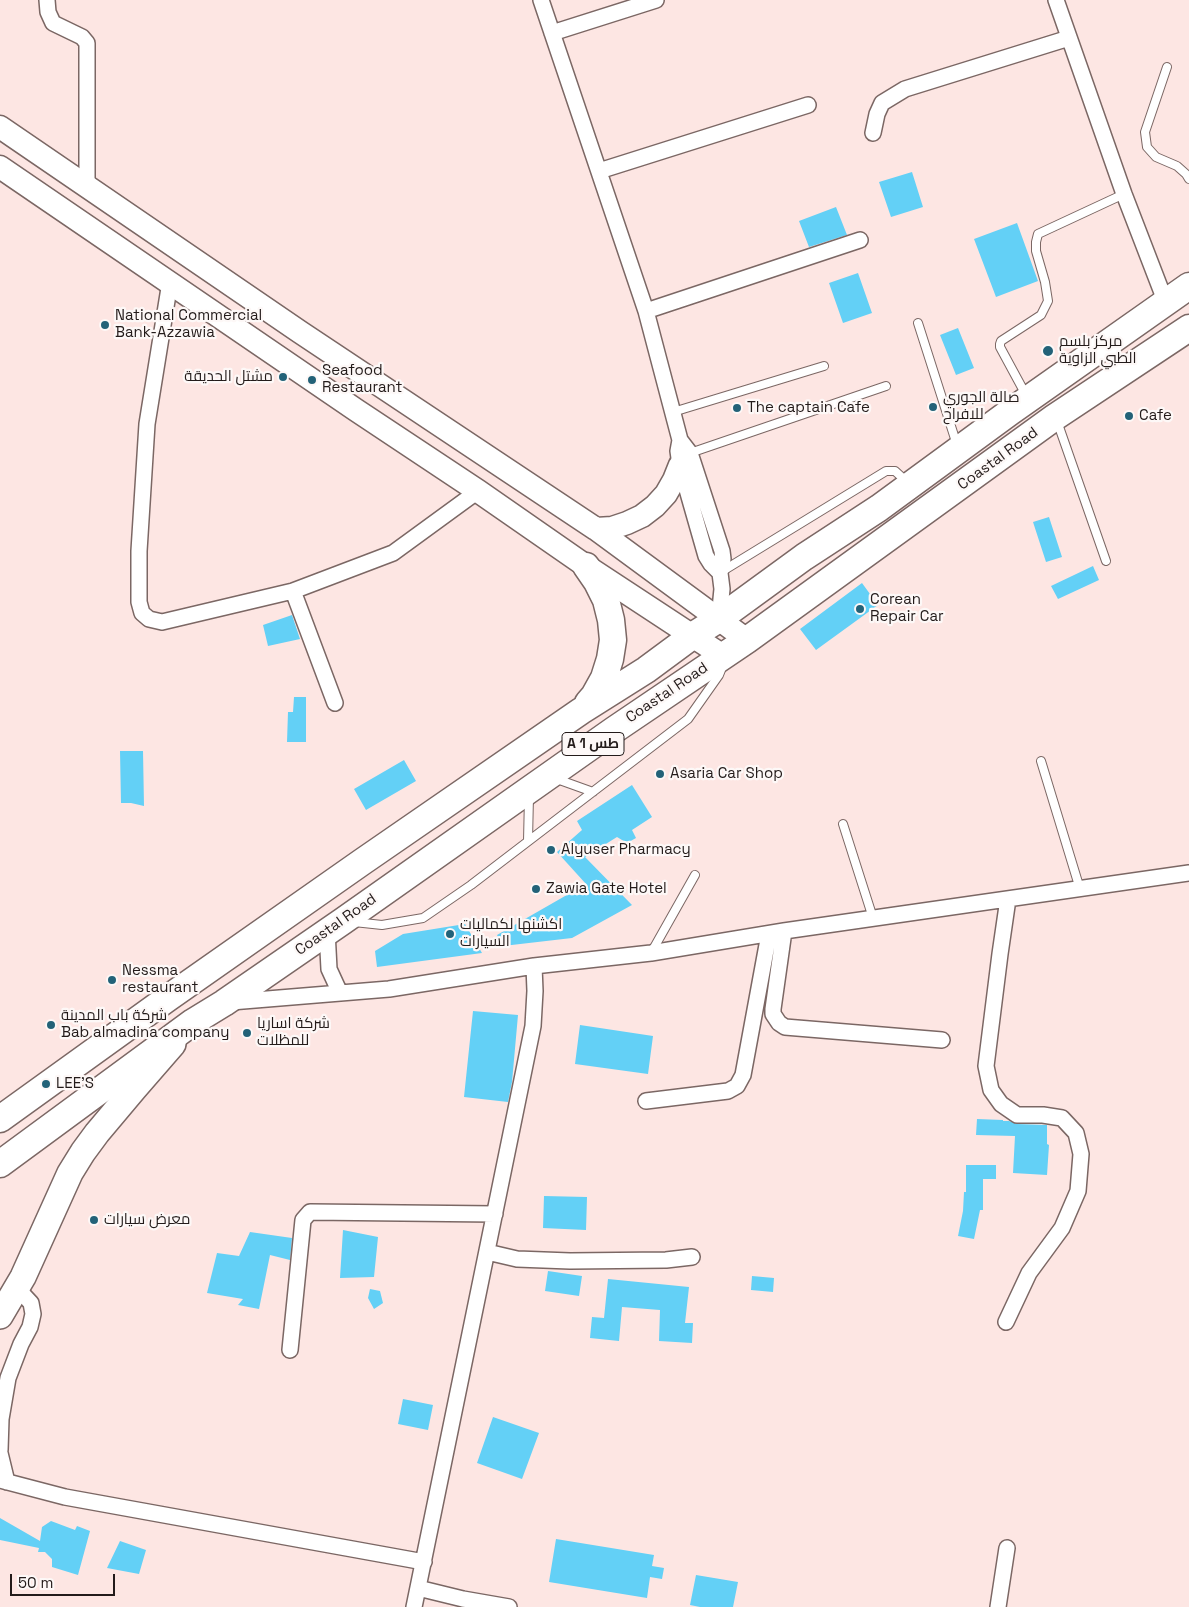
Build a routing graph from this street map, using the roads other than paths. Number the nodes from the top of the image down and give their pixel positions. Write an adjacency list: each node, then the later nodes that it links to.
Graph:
1 (47, 0): 14 (street)
2 (541, 0): 5 (street)
3 (656, 0): 5 (street)
4 (1056, 0): 6 (street)
5 (552, 33): 12 (street)
6 (1069, 38): 10 (street); 15 (street)
7 (1167, 67): 13 (lane)
8 (808, 105): 12 (street)
9 (0, 127): 14 (main road)
10 (873, 134)
11 (0, 167): 17 (main road)
12 (599, 171): 20 (street)
13 (1189, 179)
14 (87, 186): 32 (main road)
15 (1124, 194): 19 (street); 25 (lane)
16 (860, 240): 20 (street)
17 (170, 282): 31 (main road); 36 (street)
18 (1189, 286): 19 (highway, Coastal Road / A 1 طس)
19 (1166, 303): 25 (highway, Coastal Road / A 1 طس)
20 (646, 311): 26 (street)
21 (918, 323): 28 (lane)
22 (1189, 328): 27 (highway, Coastal Road / A 1 طس)
23 (824, 366): 26 (lane)
24 (886, 386): 29 (lane)
25 (1028, 399): 28 (highway, Coastal Road / A 1 طس)
26 (673, 412): 29 (street)
27 (1055, 417): 33 (lane); 39 (highway, Coastal Road / A 1 طس)
28 (958, 449): 30 (highway, Coastal Road / A 1 طس)
29 (685, 459): 32 (main road); 35 (street)
30 (910, 485): 35 (lane); 37 (highway, Coastal Road / A 1 طس)
31 (478, 491): 34 (main road); 36 (street)
32 (596, 529): 37 (main road)
33 (1106, 561)
34 (586, 566): 38 (main road); 42 (highway)
35 (720, 573): 37 (street)
36 (293, 591): 41 (street)
37 (719, 619): 38 (highway, Coastal Road / A 1 طس); 39 (main road)
38 (692, 636): 40 (main road); 42 (highway, Coastal Road / A 1 طس)
39 (747, 640): 40 (highway, Coastal Road / A 1 طس)
40 (723, 656): 44 (highway, Coastal Road / A 1 طس); 45 (lane)
41 (335, 703)
42 (581, 711): 63 (highway, Coastal Road / A 1 طس)
43 (1041, 761): 50 (lane)
44 (538, 783): 45 (lane); 47 (lane); 53 (highway, Coastal Road / A 1 طس)
45 (593, 792): 47 (lane)
46 (843, 824): 52 (lane)
47 (528, 841): 53 (lane)
48 (1189, 873): 50 (street)
49 (695, 875): 56 (lane)
50 (1080, 889): 51 (street)
51 (1008, 899): 52 (street); 70 (street)
52 (873, 918): 54 (street)
53 (335, 926): 58 (street); 59 (highway, Coastal Road / A 1 طس)
54 (784, 931): 55 (street); 61 (street)
55 (768, 934): 56 (street); 62 (street)
56 (651, 953): 57 (street)
57 (534, 966): 58 (street); 65 (street)
58 (340, 993): 59 (street)
59 (224, 1003): 60 (highway, Coastal Road / A 1 طس)
60 (193, 1022): 64 (highway, Coastal Road / A 1 طس); 68 (main road)
61 (942, 1040)
62 (646, 1101)
63 (0, 1119)
64 (0, 1164)
65 (495, 1214): 66 (street); 71 (street)
66 (487, 1252): 67 (street); 75 (street)
67 (692, 1257)
68 (17, 1288): 69 (main road); 72 (street)
69 (0, 1316)
70 (1006, 1322)
71 (290, 1350)
72 (0, 1452): 73 (street)
73 (3, 1481): 75 (street)
74 (1007, 1548): 79 (street)
75 (424, 1562): 76 (street)
76 (418, 1588): 77 (street); 78 (street)
77 (414, 1607)
78 (509, 1607)
79 (998, 1607)

